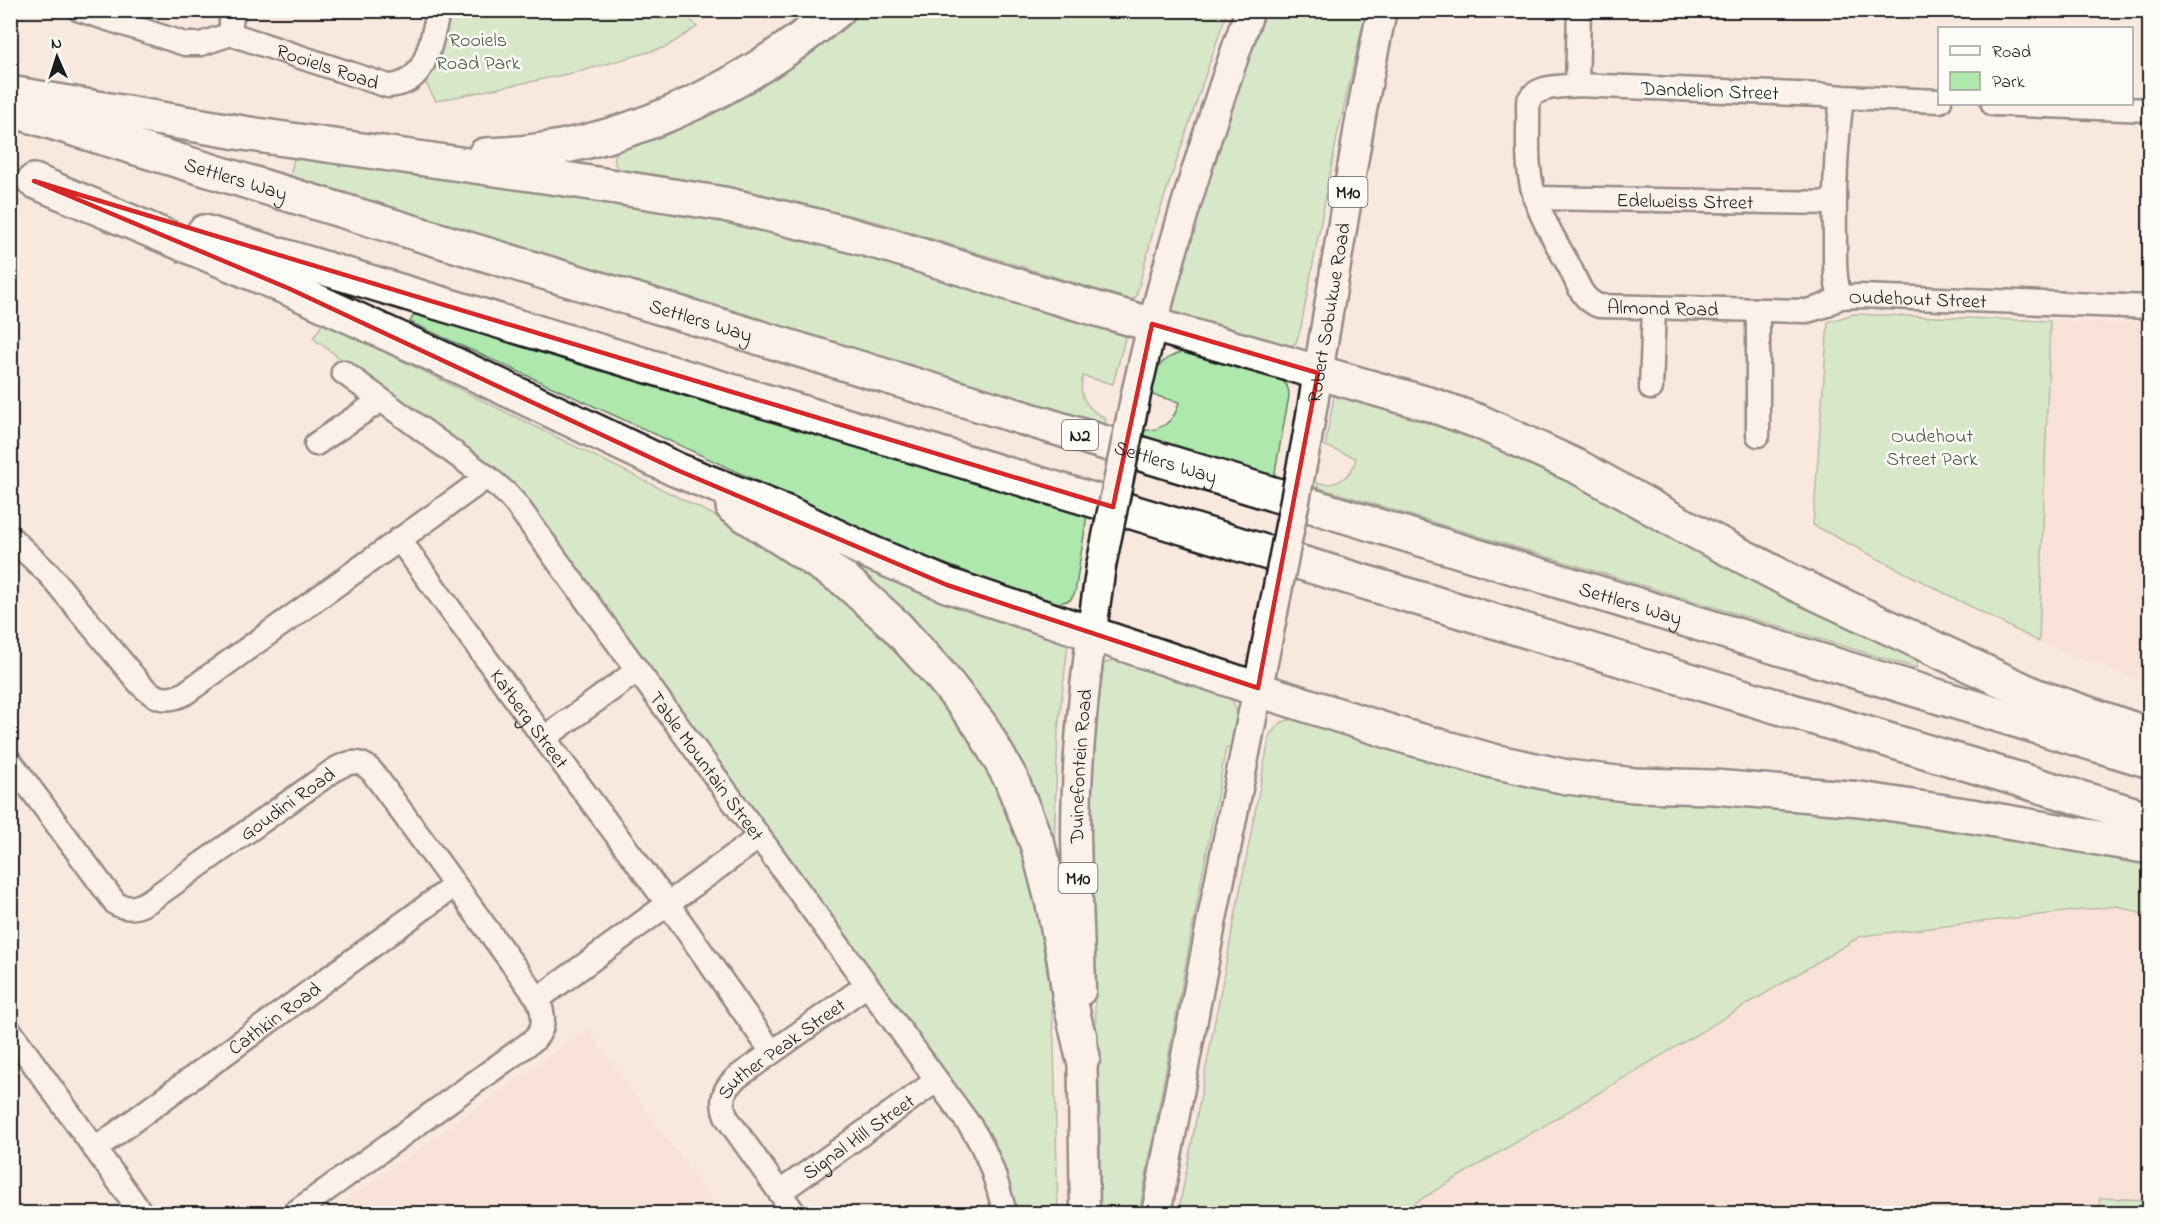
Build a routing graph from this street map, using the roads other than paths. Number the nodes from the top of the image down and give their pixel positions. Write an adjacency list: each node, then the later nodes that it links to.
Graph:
1 (80, 10): 8 (street)
2 (234, 10): 8 (street)
3 (439, 10): 8 (street, Rooiels Road)
4 (838, 10): 17 (highway)
5 (1250, 10): 25 (main road, M10)
6 (1382, 10): 27 (main road, Robert Sobukwe Road / M10)
7 (1579, 10): 9 (street)
8 (231, 34)
9 (1577, 85): 11 (street, Dandelion Street); 13 (street, Dandelion Street)
10 (10, 93): 17 (highway)
11 (1842, 97): 12 (street); 20 (street, Oudehout Street)
12 (1938, 101)
13 (1528, 102): 19 (street, Almond Road)
14 (2019, 105): 16 (street)
15 (10, 110): 42 (highway, Settlers Way / N2)
16 (2150, 110)
17 (408, 157): 25 (highway)
18 (22, 178): 32 (highway); 43 (highway)
19 (1535, 198): 20 (street, Edelweiss Street); 23 (street, Almond Road)
20 (1834, 203): 21 (street, Oudehout Street)
21 (1840, 297): 22 (street, Oudehout Street); 24 (street, Almond Road)
22 (2150, 307)
23 (1654, 308): 24 (street, Almond Road); 28 (street)
24 (1758, 310): 30 (street)
25 (1152, 324): 27 (highway); 36 (main road, Duinefontein Road / M10, bridge)
26 (343, 372): 29 (street, Table Mountain Street)
27 (1318, 373): 38 (main road, Robert Sobukwe Road / M10, bridge); 39 (highway)
28 (1651, 388)
29 (381, 400): 31 (street); 33 (street, Table Mountain Street)
30 (1758, 435)
31 (316, 444)
32 (677, 470): 36 (highway); 52 (highway)
33 (487, 477): 35 (street); 37 (street, Table Mountain Street)
34 (10, 537): 35 (street)
35 (399, 538): 40 (street, Katberg Street)
36 (1091, 633): 38 (highway); 52 (main road, Duinefontein Road / M10)
37 (638, 671): 40 (street); 44 (street, Table Mountain Street)
38 (1258, 688): 45 (highway); 61 (main road, M10)
39 (2150, 735)
40 (544, 738): 47 (street, Katberg Street)
41 (10, 761): 46 (street, Goudini Road)
42 (2150, 761)
43 (2150, 819)
44 (758, 838): 47 (street); 48 (street, Table Mountain Street)
45 (2150, 847)
46 (454, 886): 49 (street, Goudini Road); 54 (street, Cathkin Road)
47 (668, 904): 49 (street); 51 (street, Katberg Street)
48 (867, 986): 51 (street, Suther Peak Street); 53 (street, Table Mountain Street)
49 (538, 999): 57 (street)
50 (10, 1031): 54 (street)
51 (772, 1052): 55 (street, Suther Peak Street)
52 (1083, 1057): 60 (main road, Duinefontein Road / M10)
53 (936, 1081): 55 (street, Signal Hill Street); 59 (street, Table Mountain Street)
54 (95, 1149): 56 (street)
55 (780, 1192): 58 (street, Suther Peak Street)
56 (142, 1214)
57 (293, 1214)
58 (795, 1214)
59 (1005, 1214)
60 (1085, 1214)
61 (1156, 1214)

